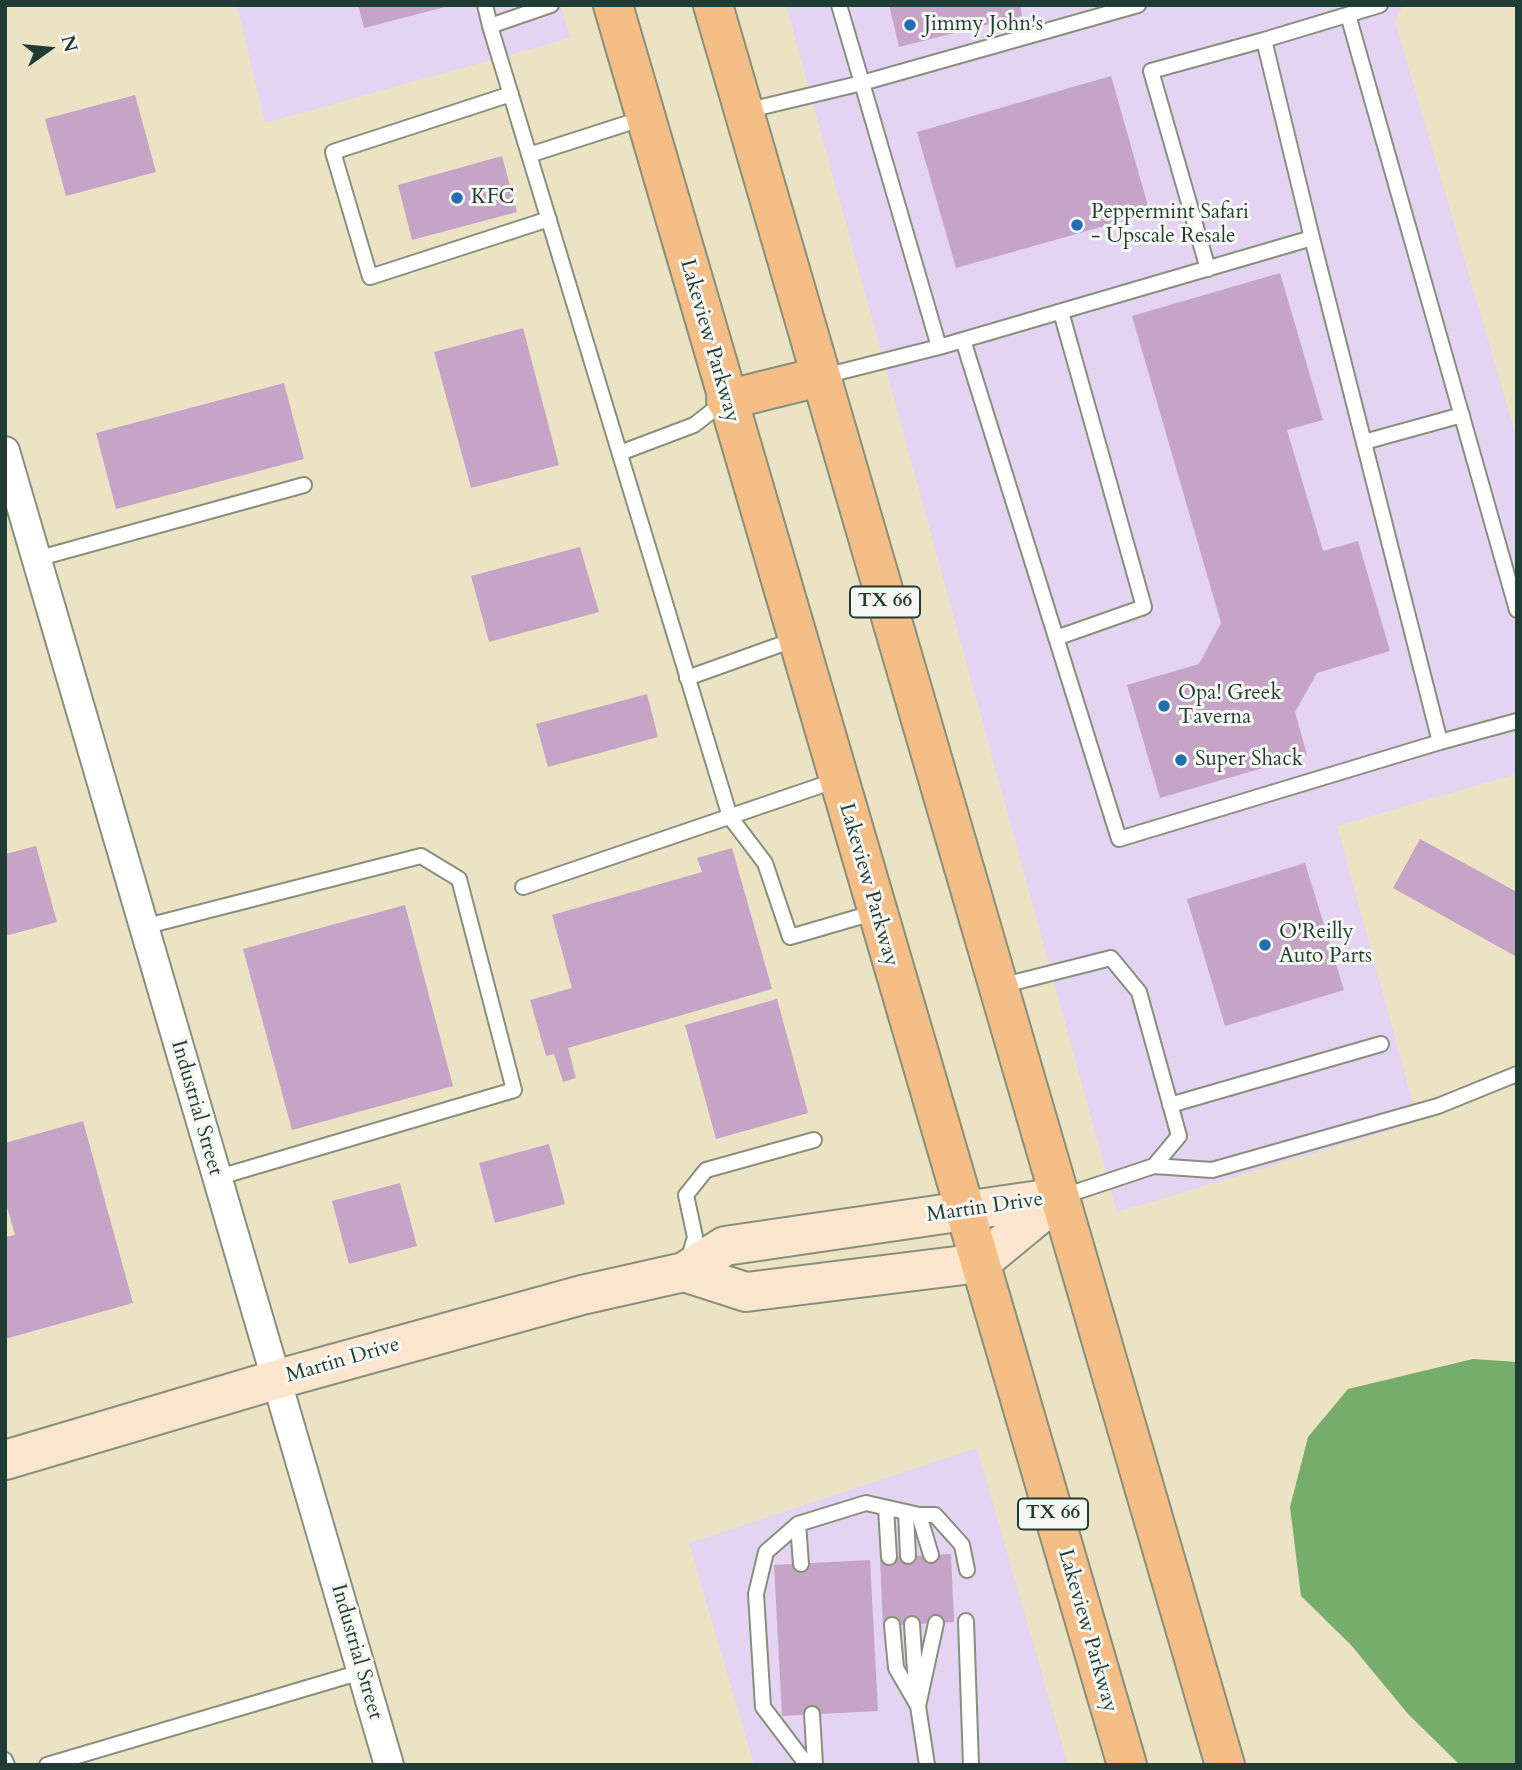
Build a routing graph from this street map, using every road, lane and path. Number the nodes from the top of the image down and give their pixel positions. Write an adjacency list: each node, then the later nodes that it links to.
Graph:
1 (485, 5): 9 (lane)
2 (551, 5): 9 (lane)
3 (613, 5): 14 (main road, Lakeview Parkway / TX 66)
4 (713, 5): 13 (main road, TX 66)
5 (839, 5): 11 (lane)
6 (1138, 5): 11 (lane)
7 (1380, 5): 8 (lane)
8 (1348, 15): 10 (lane); 24 (lane)
9 (490, 26): 12 (lane)
10 (1264, 40): 17 (lane); 18 (lane)
11 (862, 83): 13 (lane); 21 (lane)
12 (511, 94): 15 (lane); 16 (lane)
13 (742, 111): 22 (main road, TX 66)
14 (644, 118): 15 (lane); 23 (main road, Lakeview Parkway / TX 66)
15 (529, 155): 16 (lane)
16 (549, 219): 27 (lane)
17 (1312, 239): 18 (lane); 25 (lane)
18 (1208, 269): 19 (lane)
19 (1061, 312): 20 (lane); 31 (lane)
20 (963, 340): 21 (lane); 31 (lane)
21 (939, 347): 22 (lane)
22 (819, 377): 23 (main road); 41 (main road, TX 66)
23 (726, 400): 27 (lane); 32 (main road, Lakeview Parkway / TX 66)
24 (1462, 415): 25 (lane); 30 (lane)
25 (1364, 442): 35 (lane)
26 (5, 451): 29 (street, Industrial Street)
27 (620, 453): 33 (lane)
28 (304, 485): 29 (lane)
29 (36, 559): 40 (street, Industrial Street)
30 (1517, 610)
31 (1056, 638): 35 (lane)
32 (796, 639): 33 (lane); 36 (main road, Lakeview Parkway / TX 66)
33 (687, 678): 37 (lane)
34 (1517, 721): 35 (lane)
35 (1440, 742)
36 (837, 780): 37 (lane); 39 (main road, Lakeview Parkway / TX 66)
37 (730, 817): 38 (lane); 39 (lane)
38 (523, 887)
39 (876, 912): 49 (main road, Lakeview Parkway / TX 66)
40 (143, 927): 47 (street, Industrial Street); 47 (lane)
41 (998, 987): 44 (lane); 48 (main road, TX 66)
42 (1381, 1044): 44 (lane)
43 (1517, 1074): 46 (lane)
44 (1170, 1105): 46 (lane)
45 (814, 1140): 51 (lane)
46 (1154, 1166): 48 (lane)
47 (216, 1178): 52 (street, Industrial Street)
48 (1060, 1197): 49 (street, Martin Drive); 50 (street, Martin Drive); 76 (main road, TX 66)
49 (963, 1211): 50 (main road, Lakeview Parkway / TX 66); 51 (street, Martin Drive)
50 (980, 1263): 51 (street); 75 (main road, Lakeview Parkway / TX 66)
51 (684, 1272): 52 (street, Martin Drive)
52 (275, 1380): 53 (street, Martin Drive); 66 (street, Industrial Street)
53 (5, 1460)
54 (886, 1508): 55 (lane); 56 (lane); 59 (lane)
55 (912, 1514): 57 (lane); 58 (lane); 61 (lane)
56 (798, 1524): 60 (lane); 71 (lane)
57 (931, 1555)
58 (908, 1556)
59 (889, 1557)
60 (801, 1564)
61 (967, 1570)
62 (966, 1621): 74 (lane)
63 (936, 1623): 67 (lane)
64 (912, 1624): 67 (lane)
65 (892, 1625): 67 (lane)
66 (361, 1672): 69 (lane); 70 (street, Industrial Street)
67 (918, 1706): 73 (lane)
68 (811, 1714): 72 (lane)
69 (47, 1765)
70 (389, 1765)
71 (807, 1765)
72 (815, 1765)
73 (927, 1765)
74 (971, 1765)
75 (1126, 1765)
76 (1225, 1765)

